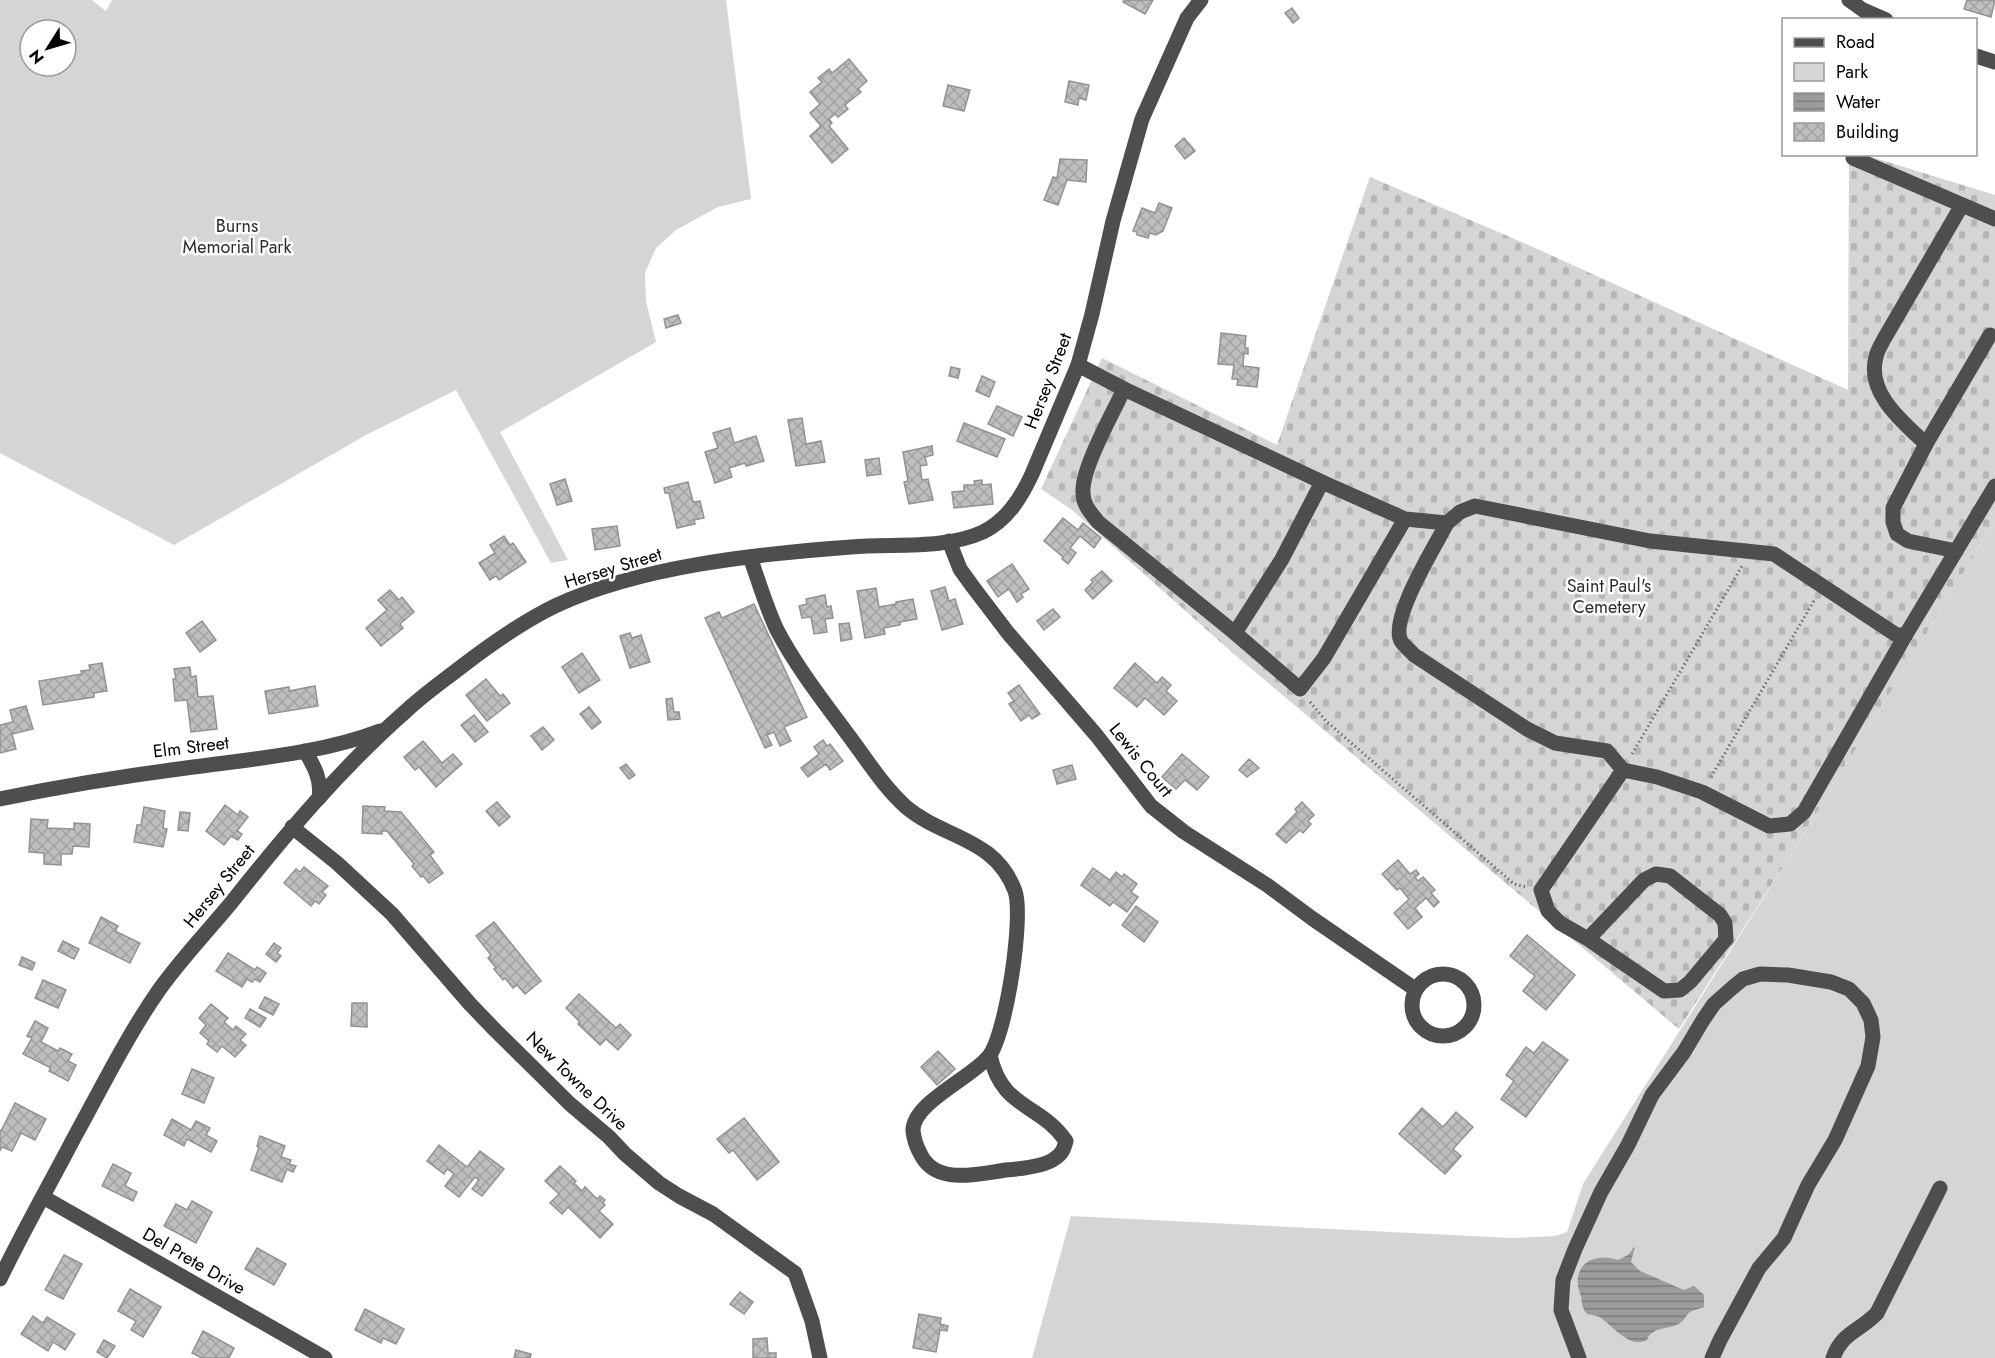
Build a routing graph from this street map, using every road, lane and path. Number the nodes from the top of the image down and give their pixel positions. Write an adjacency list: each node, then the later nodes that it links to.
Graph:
1 (1201, 0): 10 (street, Hersey Street)
2 (1849, 0): 3 (street)
3 (1881, 18)
4 (1977, 56): 5 (street)
5 (1995, 62)
6 (1853, 158): 7 (street)
7 (1962, 205): 8 (street); 12 (street)
8 (1995, 219)
9 (1993, 332): 12 (street)
10 (1078, 365): 11 (street); 17 (street, Hersey Street)
11 (1124, 389): 13 (street); 22 (street)
12 (1926, 444): 19 (street)
13 (1322, 482): 15 (street); 22 (street)
14 (1995, 486): 19 (street)
15 (1405, 519): 16 (street); 24 (street)
16 (1447, 523): 18 (street); 27 (street)
17 (949, 541): 20 (street, Hersey Street); 34 (street, Lewis Court)
18 (1750, 551): 21 (street); 27 (path)
19 (1956, 551): 23 (street)
20 (750, 557): 25 (street, Hersey Street); 35 (street)
21 (1822, 587): 23 (street); 28 (path)
22 (1235, 633): 24 (street)
23 (1905, 636): 28 (street)
24 (1300, 689): 32 (path)
25 (386, 729): 26 (street, Elm Street); 29 (street, Hersey Street)
26 (305, 751): 29 (street); 30 (street, Elm Street)
27 (1623, 770): 28 (street); 32 (street)
28 (1702, 792)
29 (319, 798): 31 (street, Hersey Street)
30 (0, 799)
31 (292, 827): 37 (street, Hersey Street); 40 (street, New Towne Drive)
32 (1541, 890): 33 (street)
33 (1588, 939): 33 (street)
34 (1415, 989): 34 (street)
35 (990, 1055): 35 (street)
36 (1940, 1188): 43 (street)
37 (43, 1197): 38 (street, Hersey Street); 39 (street, Del Prete Drive)
38 (0, 1279)
39 (325, 1358)
40 (820, 1358)
41 (1579, 1358): 42 (street)
42 (1713, 1358)
43 (1833, 1358)

